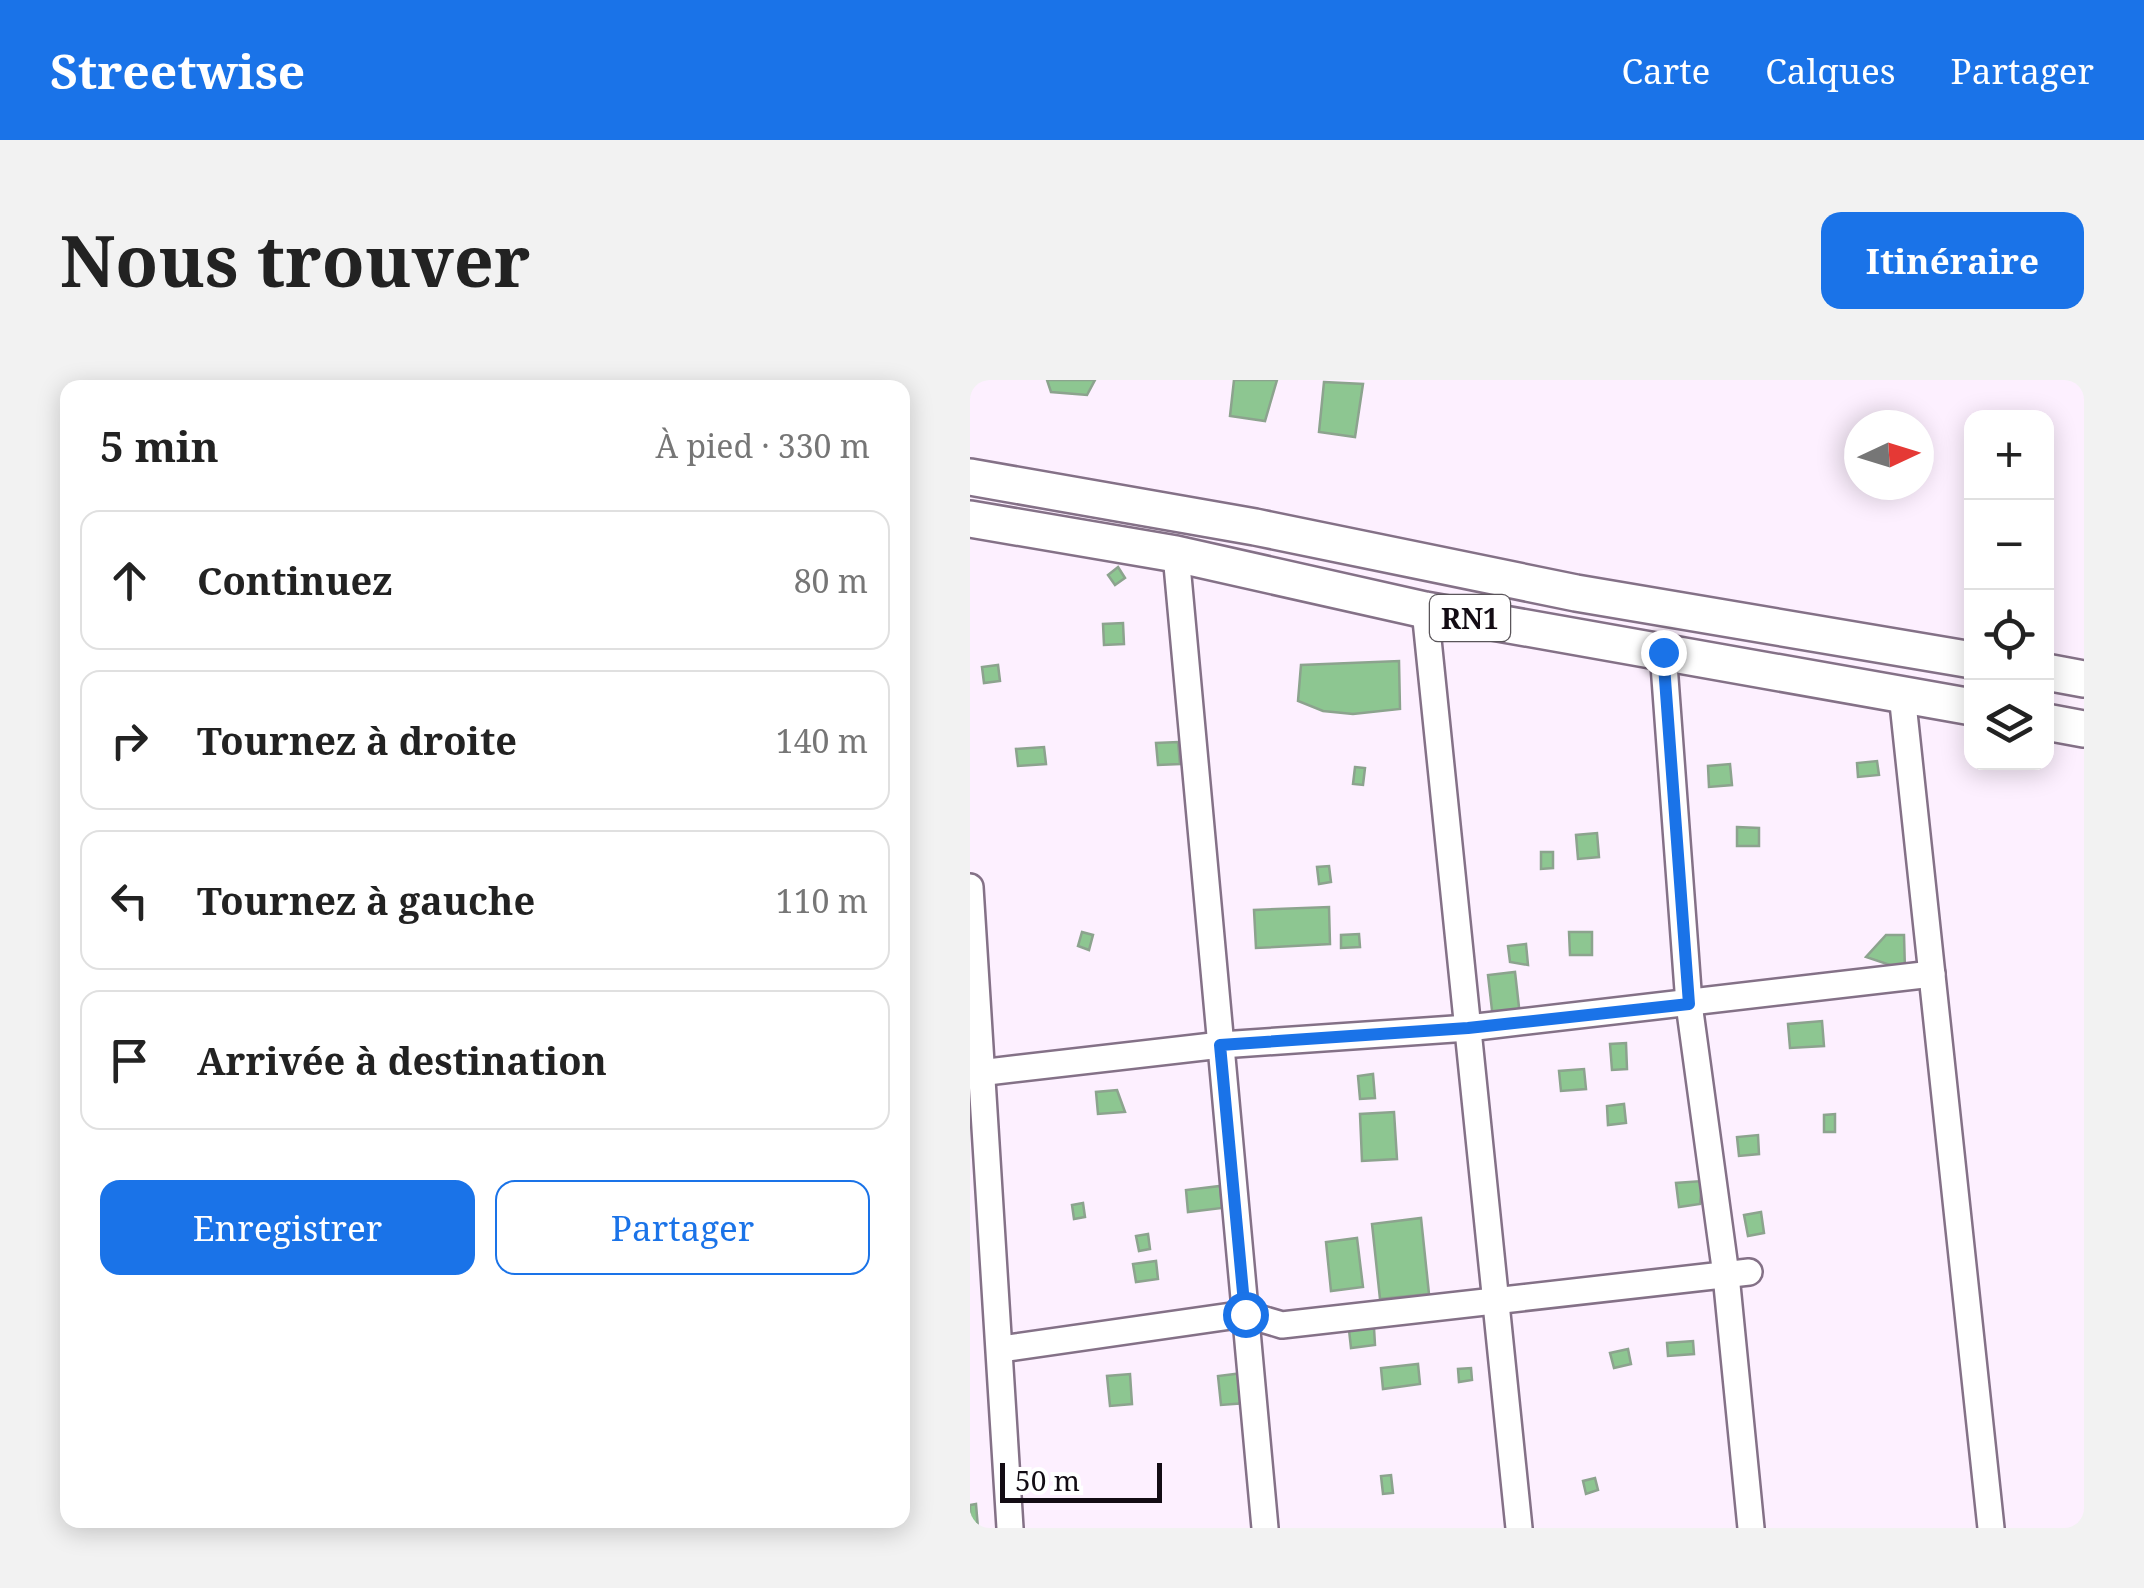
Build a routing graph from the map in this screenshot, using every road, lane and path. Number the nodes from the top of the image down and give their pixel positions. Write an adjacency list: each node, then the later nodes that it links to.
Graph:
1 (970, 477): 6 (highway, RN1)
2 (970, 519): 3 (highway, RN1)
3 (1176, 554): 4 (highway, RN1); 17 (street)
4 (1424, 610): 5 (highway, RN1); 16 (street)
5 (1663, 652): 9 (highway, RN1); 15 (street)
6 (1964, 659)
7 (2054, 673): 8 (highway)
8 (2084, 679)
9 (1902, 694): 10 (highway, RN1); 14 (street)
10 (1964, 706)
11 (2054, 723): 12 (highway)
12 (2084, 729)
13 (970, 886): 18 (street)
14 (1932, 974): 15 (street); 27 (street)
15 (1689, 1004): 16 (street); 19 (street)
16 (1468, 1028): 17 (street); 20 (street)
17 (1220, 1045): 18 (street); 21 (street)
18 (976, 1074): 22 (street)
19 (1737, 1273): 20 (street); 26 (street)
20 (1493, 1304): 21 (street); 25 (street)
21 (1245, 1314): 22 (street); 24 (street)
22 (1001, 1349): 23 (street)
23 (1010, 1528)
24 (1264, 1528)
25 (1520, 1528)
26 (1751, 1528)
27 (1991, 1528)

